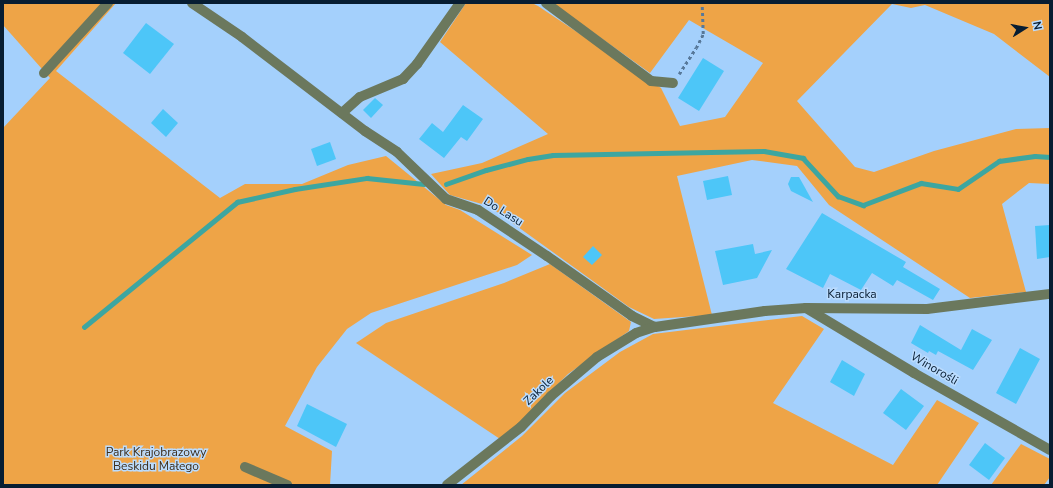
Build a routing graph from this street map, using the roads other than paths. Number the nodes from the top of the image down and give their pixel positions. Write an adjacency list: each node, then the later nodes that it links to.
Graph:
1 (108, 3): 5 (street)
2 (192, 3): 7 (street, Do Lasu)
3 (460, 3): 7 (street)
4 (546, 3): 6 (street)
5 (44, 73)
6 (673, 83)
7 (342, 113): 10 (street, Do Lasu)
8 (1050, 294): 9 (street, Karpacka)
9 (806, 308): 10 (street, Karpacka); 11 (street, Winorośli)
10 (655, 327): 14 (street, Zakole)
11 (1050, 450)
12 (244, 467): 13 (street)
13 (287, 485)
14 (447, 485)

